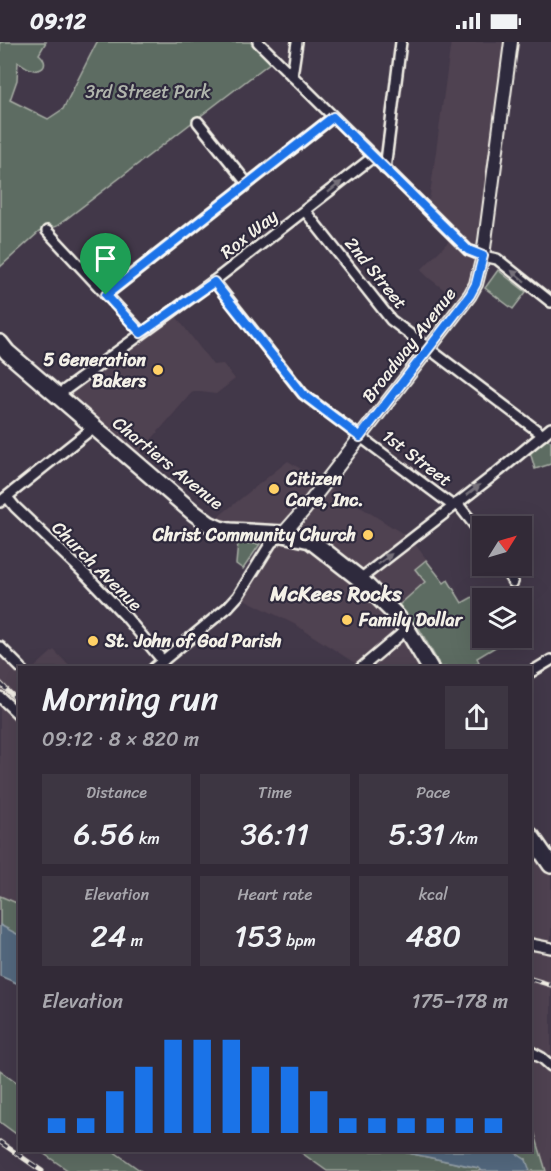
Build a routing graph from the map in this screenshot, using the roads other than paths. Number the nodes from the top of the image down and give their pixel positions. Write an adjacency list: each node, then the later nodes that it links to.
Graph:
1 (258, 42): 5 (street)
2 (297, 42): 5 (street)
3 (401, 42): 9 (street)
4 (511, 42): 13 (street, Broadway Avenue)
5 (292, 76): 6 (street)
6 (333, 117): 8 (street); 10 (street)
7 (198, 122): 10 (street)
8 (373, 157): 9 (street); 11 (street, Rox Way, one-way to 8)
9 (385, 169): 13 (street)
10 (247, 183): 15 (street)
11 (305, 211): 14 (street, Rox Way); 19 (street, 2nd Street)
12 (47, 231): 15 (street)
13 (483, 256): 16 (street, one-way to 13); 19 (street, Broadway Avenue)
14 (214, 282): 17 (street, Rox Way); 24 (street, 1st Street)
15 (106, 295): 17 (street)
16 (551, 302)
17 (141, 333): 20 (street, Rox Way)
18 (0, 343): 20 (main road, Chartiers Avenue)
19 (429, 348): 23 (street, 2nd Street); 24 (street, Broadway Avenue)
20 (58, 395): 21 (main road, Chartiers Avenue)
21 (94, 427): 25 (street); 28 (main road, Chartiers Avenue)
22 (551, 428): 23 (street)
23 (543, 435): 26 (street, one-way to 23)
24 (360, 437): 26 (street, 1st Street); 28 (street, Broadway Avenue)
25 (3, 499): 34 (street, Church Avenue)
26 (455, 505): 27 (street, 1st Street); 30 (street, one-way to 26)
27 (472, 524)
28 (283, 534): 30 (main road, Chartiers Avenue); 34 (street)
29 (509, 576): 31 (street)
30 (360, 579): 32 (main road, Chartiers Avenue)
31 (513, 582)
32 (407, 629): 38 (street); 39 (main road, Chartiers Avenue)
33 (0, 647): 36 (street)
34 (163, 661): 37 (street)
35 (549, 665): 40 (street)
36 (19, 666)
37 (157, 666)
38 (363, 666)
39 (429, 666)
40 (532, 672)
41 (0, 698): 42 (street)
42 (18, 714)
43 (532, 837): 44 (main road)
44 (551, 865)
45 (532, 944): 46 (street)
46 (551, 948)
47 (532, 1053): 48 (street)
48 (551, 1066)

